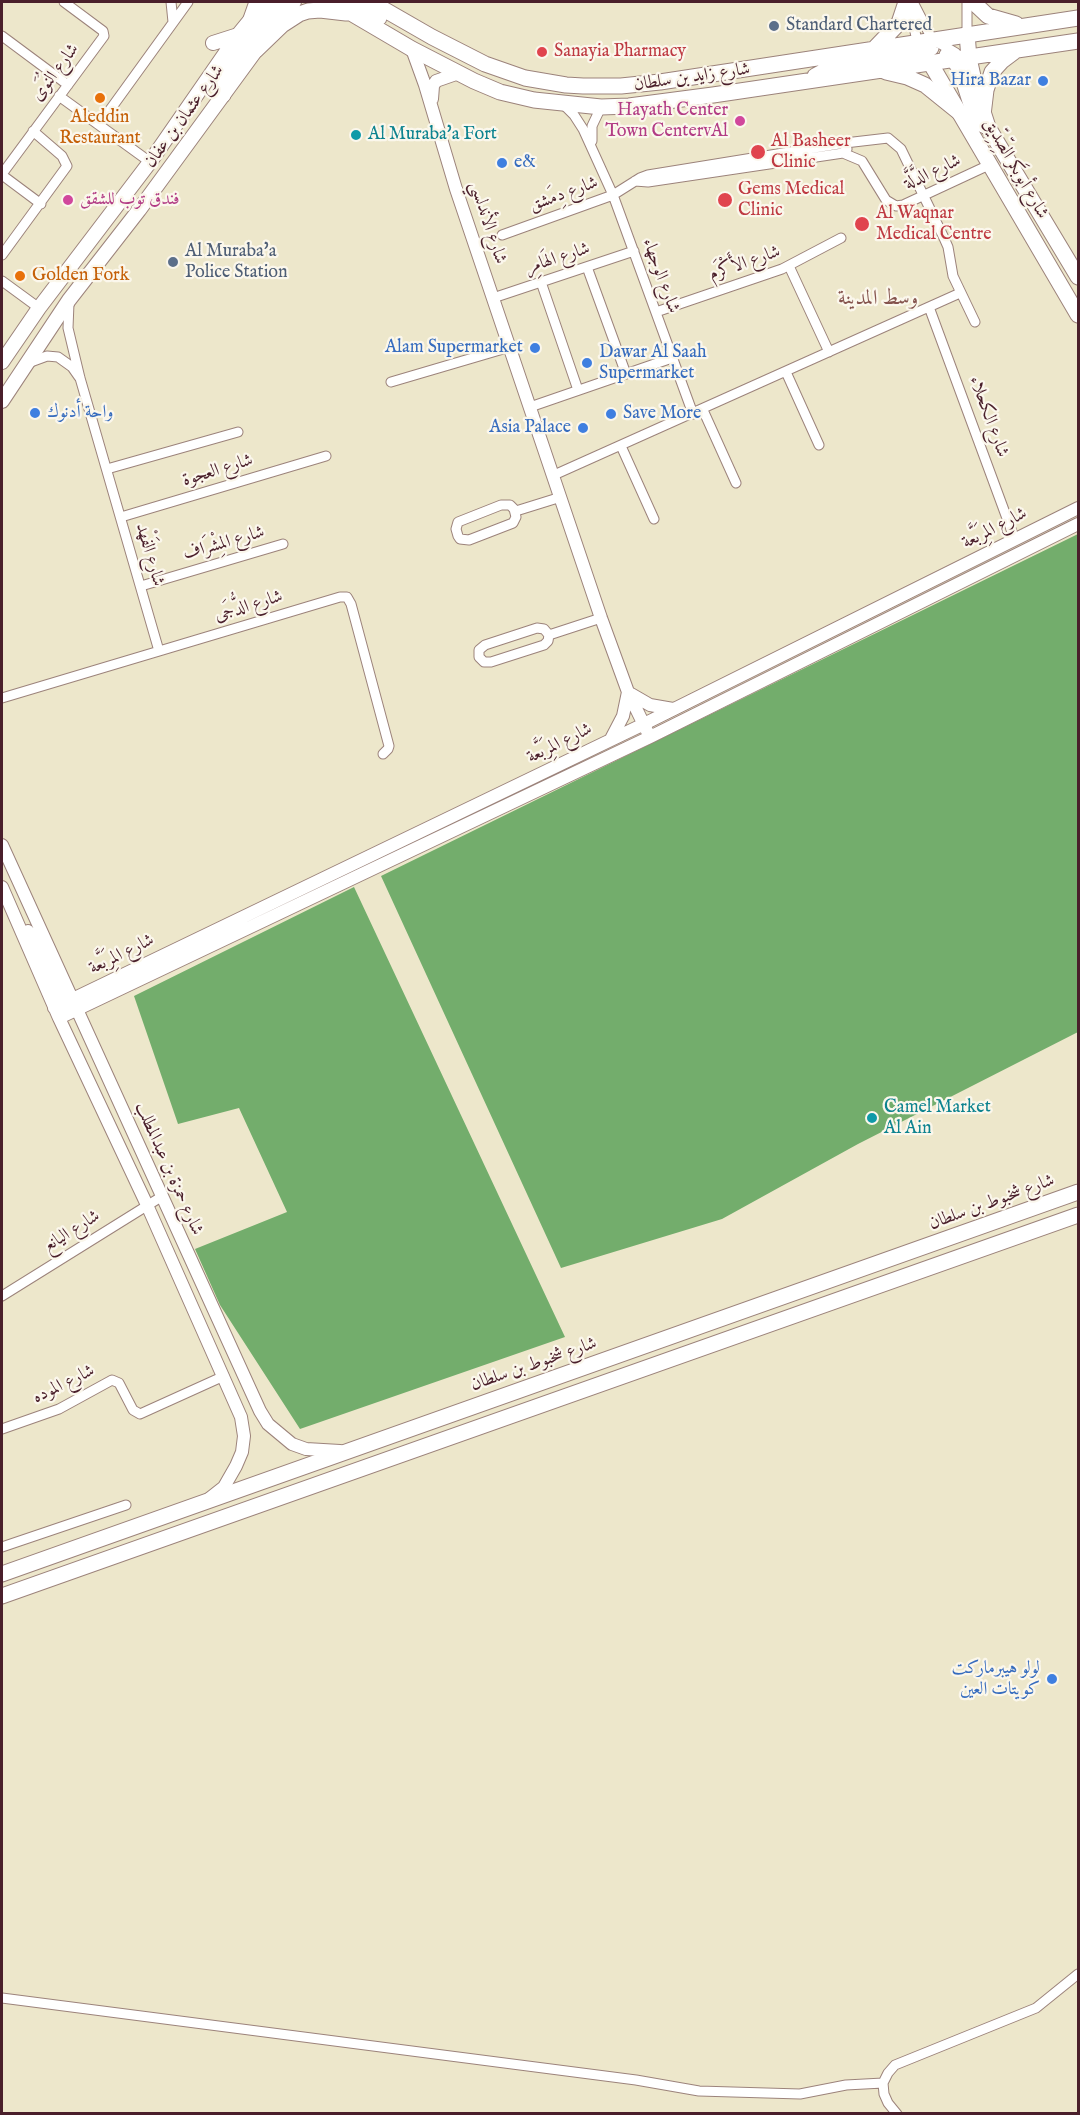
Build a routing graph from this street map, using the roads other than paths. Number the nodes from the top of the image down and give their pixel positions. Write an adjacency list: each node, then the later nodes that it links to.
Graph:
1 (64, 2): 31 (street, شارع النُوَى)
2 (171, 2): 16 (street)
3 (188, 2): 16 (street)
4 (256, 2): 15 (main road)
5 (265, 2): 15 (main road, شارع عثمان بن عفان)
6 (279, 2): 32 (main road)
7 (294, 2): 26 (main road, شارع عثمان بن عفان)
8 (332, 2): 13 (main road, شارع زايد بن سلطان)
9 (371, 2): 17 (main road, شارع زايد بن سلطان)
10 (909, 2): 24 (main road); 25 (street); 25 (street)
11 (967, 2): 25 (street)
12 (973, 2): 18 (main road)
13 (352, 7): 17 (main road); 23 (main road, شارع زايد بن سلطان); 26 (main road)
14 (1078, 18): 18 (main road, شارع زايد بن سلطان)
15 (251, 19): 19 (main road, شارع عثمان بن عفان)
16 (173, 22): 39 (street)
17 (405, 23): 24 (main road, شارع زايد بن سلطان)
18 (1028, 26): 25 (main road, شارع زايد بن سلطان)
19 (238, 34): 22 (main road); 44 (main road, شارع عثمان بن عفان)
20 (2, 36): 31 (street)
21 (1078, 41): 27 (main road, شارع زايد بن سلطان)
22 (213, 43)
23 (412, 49): 29 (main road, شارع زايد بن سلطان); 36 (street, شارع الأندلسي)
24 (874, 49): 25 (main road, شارع زايد بن سلطان)
25 (944, 49): 27 (main road, شارع زايد بن سلطان); 28 (main road, شارع زايد بن سلطان); 30 (main road); 37 (main road, شارع أبوبَكر الصِّدِّيق); 38 (main road, شارع أبوبَكر الصِّدِّيق)
26 (256, 50): 32 (main road, شارع عثمان بن عفان)
27 (1017, 51): 38 (main road)
28 (878, 71): 30 (main road, شارع زايد بن سلطان); 37 (main road)
29 (456, 74): 34 (main road, شارع زايد بن سلطان); 36 (street, شارع الأندلسي)
30 (806, 81): 35 (main road, شارع زايد بن سلطان)
31 (68, 85): 33 (street, شارع النُوَى)
32 (223, 95): 62 (main road, شارع عثمان بن عفان)
33 (59, 96): 39 (street); 40 (street, شارع النُوَى)
34 (563, 104): 35 (main road, شارع زايد بن سلطان); 42 (street, شارع الوجهاء)
35 (601, 107): 42 (street, شارع الوجهاء)
36 (433, 109): 61 (street, شارع الأندلسي)
37 (960, 114): 45 (main road, شارع أبوبَكر الصِّدِّيق)
38 (986, 121): 57 (main road, شارع أبوبَكر الصِّدِّيق)
39 (99, 125): 44 (street)
40 (33, 131): 46 (street, شارع النُوَى); 50 (street)
41 (845, 143): 43 (street); 47 (street, شارع دِمَشق); 49 (street, شارع دِمَشق)
42 (594, 150): 48 (street, شارع الوجهاء)
43 (843, 153): 47 (street, شارع دِمَشق); 49 (street, شارع الدَّلَّة)
44 (150, 162): 64 (main road, شارع عثمان بن عفان)
45 (989, 165): 49 (street, شارع الدَّلَّة); 66 (main road, شارع أبوبَكر الصِّدِّيق)
46 (2, 174): 50 (street)
47 (635, 181): 48 (street, شارع دِمَشق)
48 (613, 195): 51 (street, شارع دِمَشق); 53 (street, شارع الوجهاء)
49 (922, 196): 60 (street, شارع دِمَشق)
50 (41, 204): 54 (street)
51 (502, 235)
52 (841, 238): 55 (street, شارع الأَكْرَم)
53 (634, 251): 56 (street, شارع الهَامِر); 65 (street, شارع الوجهاء)
54 (2, 255)
55 (789, 266): 65 (street, شارع الأَكْرَم); 69 (street)
56 (587, 267): 59 (street, شارع الهَامِر); 74 (street)
57 (1078, 277)
58 (2, 281): 64 (street)
59 (541, 282): 61 (street, شارع الهَامِر); 77 (street)
60 (960, 292): 63 (street); 67 (street, شارع دِمَشق)
61 (493, 298): 68 (street, شارع الأندلسي)
62 (69, 300): 72 (main road, شارع عثمان بن عفان); 75 (street, شارع الفَهْد)
63 (929, 307): 69 (street); 95 (street, شارع الكحلاء)
64 (39, 308): 71 (main road, شارع عثمان بن عفان)
65 (656, 312): 70 (street, شارع الوجهاء)
66 (1078, 315)
67 (975, 322)
68 (510, 347): 76 (street); 79 (street, شارع الأندلسي)
69 (829, 352): 73 (street)
70 (672, 358): 74 (street); 81 (street, شارع الوجهاء)
71 (2, 362)
72 (26, 365): 75 (street, شارع الفَهْد); 78 (main road, شارع عثمان بن عفان)
73 (786, 372): 80 (street); 83 (street)
74 (626, 374): 77 (street)
75 (80, 378): 86 (street, شارع الفَهْد)
76 (392, 382)
77 (578, 390): 79 (street)
78 (2, 401)
79 (530, 407): 87 (street, شارع الأندلسي)
80 (703, 410): 81 (street); 88 (street)
81 (693, 414): 84 (street)
82 (238, 432): 86 (street)
83 (819, 445)
84 (621, 446): 87 (street); 93 (street)
85 (326, 456): 92 (street, شارع العجوة)
86 (107, 469): 92 (street, شارع الفَهْد)
87 (554, 475): 89 (street, شارع الأندلسي)
88 (736, 483)
89 (561, 496): 91 (street); 98 (street, شارع الأندلسي)
90 (1078, 508): 95 (street, شارع المِرَبَّعة)
91 (516, 511): 91 (street)
92 (121, 517): 97 (street, شارع الفَهْد)
93 (654, 519)
94 (1078, 524): 106 (street, شارع المِرَبَّعة)
95 (1015, 540): 103 (street, شارع المِرَبَّعة)
96 (283, 544): 97 (street, شارع المِشْرَاف)
97 (141, 586): 100 (street, شارع الفَهْد)
98 (601, 618): 99 (street); 101 (street, شارع الأندلسي)
99 (549, 635): 99 (street)
100 (159, 651): 102 (street, شارع الدُّجَى); 107 (street, شارع الدُّجَى)
101 (628, 692): 103 (street); 104 (street, شارع الأندلسي); 105 (street)
102 (2, 698)
103 (675, 709): 104 (street, شارع المِرَبَّعة)
104 (641, 725): 105 (street, شارع المِرَبَّعة); 106 (street, شارع الأندلسي)
105 (611, 739): 110 (street, شارع المِرَبَّعة)
106 (647, 739): 110 (street, شارع المِرَبَّعة)
107 (383, 754)
108 (2, 845): 110 (street, شارع حمزة بن عبدالمطلب)
109 (2, 887): 110 (street)
110 (65, 1008): 112 (street, شارع حمزة بن عبدالمطلب); 113 (street, شارع حمزة بن عبدالمطلب)
111 (1078, 1192): 118 (main road, شارع شخبوط بن سلطان)
112 (161, 1197): 113 (street, شارع اليانع); 118 (street, شارع حمزة بن عبدالمطلب)
113 (147, 1205): 115 (street, شارع اليانع); 116 (street, شارع حمزة بن عبدالمطلب)
114 (1078, 1215): 123 (main road)
115 (2, 1296)
116 (224, 1376): 117 (street, شارع الموده); 119 (street, شارع حمزة بن عبدالمطلب)
117 (2, 1429)
118 (350, 1450): 119 (main road, شارع شخبوط بن سلطان)
119 (206, 1502): 122 (main road, شارع شخبوط بن سلطان)
120 (126, 1505): 121 (street)
121 (2, 1547)
122 (2, 1574)
123 (2, 1596)
124 (1078, 1974): 126 (street)
125 (2, 1998): 126 (street)
126 (883, 2083): 127 (street)
127 (897, 2114)

